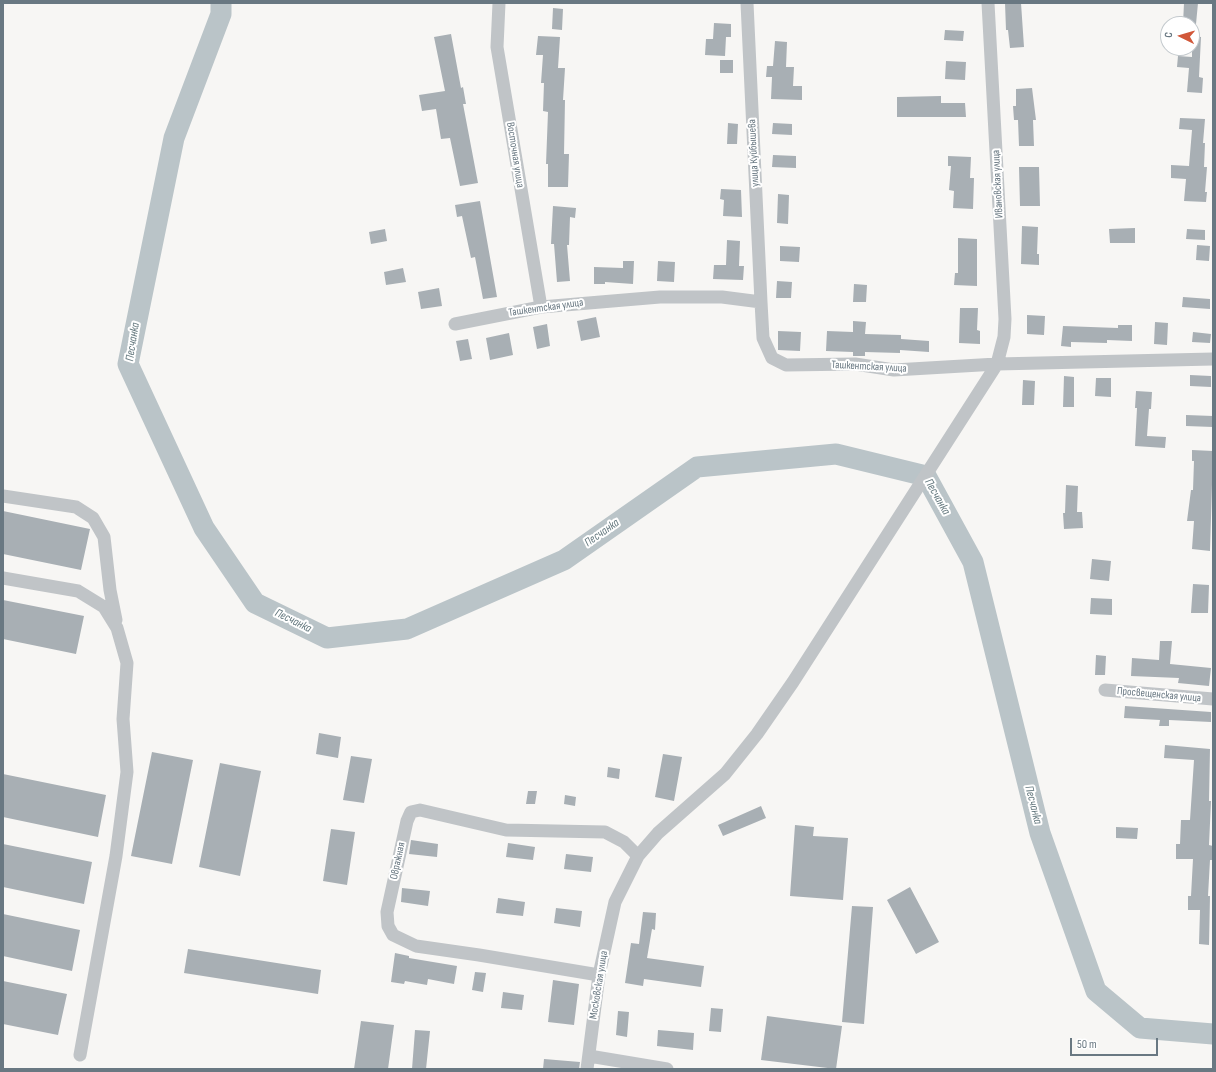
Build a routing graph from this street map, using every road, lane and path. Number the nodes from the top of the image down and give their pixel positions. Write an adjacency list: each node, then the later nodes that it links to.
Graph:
1 (499, 3): 5 (street, Восточная улица)
2 (747, 3): 4 (street, улица Куйбышева)
3 (988, 3): 8 (street, Ивановская улица)
4 (761, 302): 5 (street, Ташкентская улица); 8 (street, Ташкентская улица)
5 (541, 307): 6 (street, Ташкентская улица)
6 (455, 324)
7 (1213, 359): 8 (street, Ташкентская улица)
8 (997, 364): 14 (street, Ивановская улица)
9 (3, 496): 11 (street)
10 (3, 578): 11 (street)
11 (117, 628): 16 (street)
12 (1105, 690): 13 (street, Просвещенская улица)
13 (1213, 699)
14 (638, 856): 15 (street, Московская улица); 15 (street, Овражная)
15 (599, 976): 17 (street, Московская улица)
16 (80, 1055)
17 (588, 1063): 18 (street)
18 (668, 1069)

